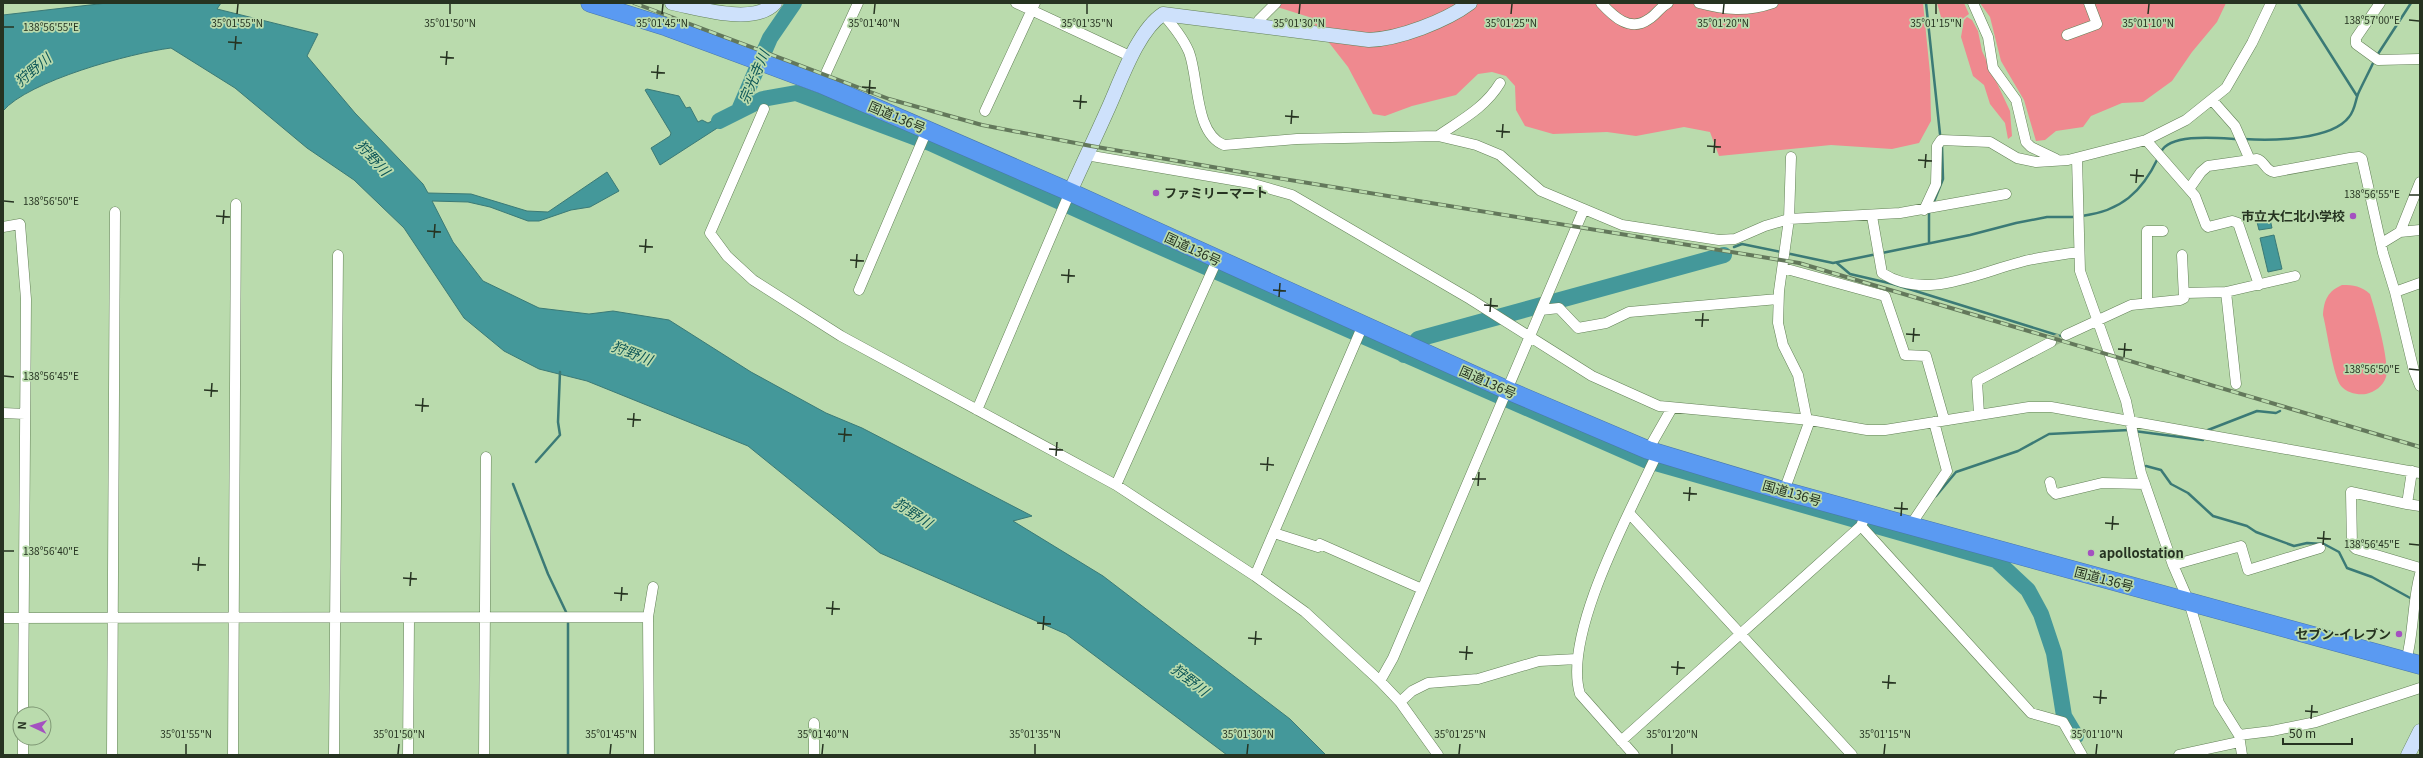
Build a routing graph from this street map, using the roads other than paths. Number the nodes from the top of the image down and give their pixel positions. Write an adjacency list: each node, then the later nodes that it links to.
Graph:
1 (590, 3): 23 (highway, 国道136号)
2 (672, 3): 3 (street)
3 (776, 3)
4 (858, 3): 23 (street)
5 (1016, 3): 16 (street)
6 (1276, 3): 18 (street)
7 (1470, 3): 18 (street)
8 (1601, 3): 9 (street)
9 (1668, 3)
10 (1699, 3): 11 (street)
11 (1773, 3)
12 (1973, 3): 34 (street)
13 (2089, 3): 19 (street)
14 (2271, 3): 24 (street)
15 (2380, 3): 21 (street)
16 (1033, 7): 20 (street); 26 (street)
17 (1160, 9): 18 (street); 20 (street); 28 (street)
18 (1256, 26)
19 (2066, 35)
20 (1132, 57): 30 (street)
21 (2420, 58)
22 (1500, 83): 28 (street)
23 (821, 84): 27 (highway, 国道136号)
24 (2212, 100): 29 (street); 33 (street)
25 (764, 109): 74 (street)
26 (985, 111)
27 (927, 130): 38 (highway, 国道136号); 58 (street)
28 (1438, 136): 40 (street)
29 (2146, 140): 32 (street); 36 (street)
30 (1086, 155): 38 (street); 68 (street)
31 (1791, 157): 44 (street)
32 (2077, 158): 34 (street); 50 (street)
33 (2250, 160): 36 (street); 49 (street)
34 (2062, 161): 41 (street)
35 (2420, 182): 48 (street)
36 (2189, 189): 57 (street)
37 (2006, 194): 41 (street)
38 (1066, 201): 53 (highway, 国道136号); 74 (street)
39 (236, 204): 107 (street)
40 (1584, 209): 44 (street); 64 (street)
41 (1924, 210): 43 (street)
42 (115, 212): 106 (street)
43 (1872, 216): 44 (street); 50 (street)
44 (1789, 219): 54 (street)
45 (3, 227): 76 (street)
46 (2420, 230): 48 (street)
47 (2163, 231): 63 (street)
48 (2400, 232): 49 (street)
49 (2382, 243): 60 (street)
50 (2078, 252): 65 (street)
51 (338, 254): 108 (street)
52 (2182, 255): 61 (street)
53 (1217, 260): 66 (highway, 国道136号); 85 (street)
54 (1783, 268): 62 (street); 79 (street)
55 (2295, 276): 57 (street)
56 (2420, 283): 60 (street)
57 (2259, 285): 59 (street)
58 (859, 290)
59 (2226, 292): 61 (street); 70 (street)
60 (2395, 292): 71 (street)
61 (2185, 293): 63 (street)
62 (1778, 299): 64 (street); 78 (street)
63 (2147, 303): 65 (street)
64 (1541, 310): 68 (street)
65 (2096, 319): 67 (street); 80 (street)
66 (1364, 325): 72 (highway, 国道136号); 93 (street)
67 (2066, 334)
68 (1529, 337): 72 (street); 73 (street)
69 (2051, 342): 77 (street)
70 (2236, 384)
71 (2420, 386)
72 (1506, 390): 81 (highway, 国道136号); 100 (street)
73 (1672, 408): 78 (street); 81 (street)
74 (977, 410): 85 (street)
75 (3, 414): 76 (street)
76 (26, 414): 103 (street)
77 (1979, 414): 79 (street); 80 (street)
78 (1808, 420): 79 (street); 87 (street)
79 (1939, 420): 92 (street)
80 (2130, 422): 83 (street); 86 (street)
81 (1652, 452): 87 (highway, 国道136号); 90 (street)
82 (486, 457): 104 (street)
83 (2416, 472): 88 (street)
84 (2050, 482): 86 (street)
85 (1116, 484): 98 (street)
86 (2145, 484): 95 (street)
87 (1784, 491): 91 (highway, 国道136号)
88 (2407, 504): 89 (street); 96 (street)
89 (2420, 506)
90 (1629, 513): 110 (street); 111 (street)
91 (1863, 520): 92 (highway, 国道136号); 110 (street); 131 (street)
92 (1910, 526): 101 (highway, 国道136号)
93 (1274, 533): 98 (street); 100 (street)
94 (2320, 548): 95 (street)
95 (2173, 565): 101 (street)
96 (2420, 568)
97 (2420, 574): 112 (street)
98 (1255, 576): 113 (street)
99 (653, 586): 105 (street)
100 (1422, 589): 113 (street)
101 (2189, 602): 112 (highway, 国道136号); 119 (street)
102 (3, 618): 103 (street)
103 (24, 618): 106 (street); 116 (street)
104 (484, 618): 105 (street); 109 (street); 125 (street)
105 (648, 618): 126 (street)
106 (113, 619): 107 (street); 121 (street)
107 (234, 619): 108 (street); 122 (street)
108 (334, 619): 109 (street); 123 (street)
109 (409, 619): 124 (street)
110 (1742, 635): 120 (street); 130 (street)
111 (1577, 659): 115 (street); 120 (street)
112 (2413, 663)
113 (1380, 681): 115 (street)
114 (2420, 688): 119 (street)
115 (1400, 702): 128 (street)
116 (23, 706)
117 (814, 722): 127 (street)
118 (2420, 731): 134 (street)
119 (2239, 738): 132 (street); 133 (street)
120 (1621, 741): 129 (street)
121 (112, 755)
122 (233, 755)
123 (334, 755)
124 (408, 755)
125 (484, 755)
126 (649, 755)
127 (814, 755)
128 (1438, 755)
129 (1634, 755)
130 (1852, 755)
131 (2082, 755)
132 (2179, 755)
133 (2242, 755)
134 (2408, 755)

